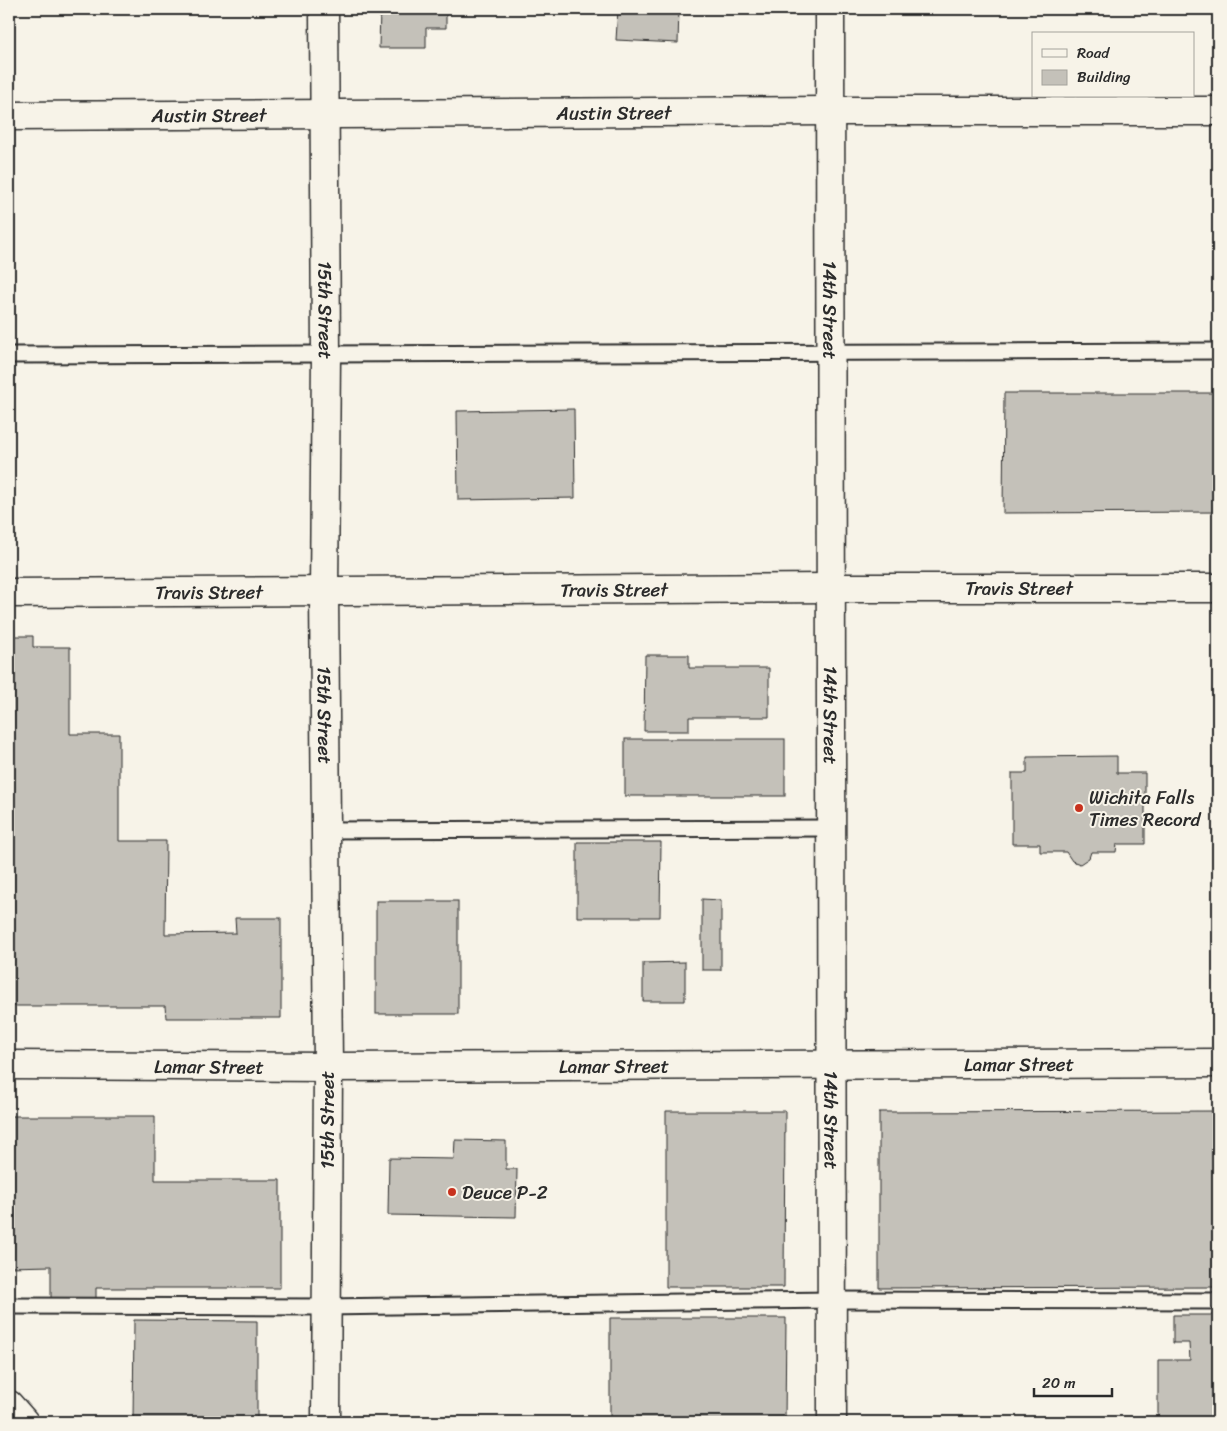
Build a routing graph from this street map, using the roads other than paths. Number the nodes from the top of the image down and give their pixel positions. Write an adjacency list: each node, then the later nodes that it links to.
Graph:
1 (324, 9): 5 (street, 15th Street)
2 (830, 9): 3 (street, 14th Street)
3 (829, 111): 4 (street, Austin Street); 5 (street, Austin Street); 8 (street, 14th Street)
4 (1218, 111)
5 (324, 114): 6 (street, Austin Street); 9 (street, 15th Street)
6 (9, 116)
7 (1218, 351): 8 (lane)
8 (830, 352): 9 (lane); 11 (street, 14th Street)
9 (326, 354): 10 (lane); 13 (street, 15th Street)
10 (9, 355)
11 (830, 588): 12 (street, Travis Street); 13 (street, Travis Street); 15 (street, 14th Street)
12 (1218, 588)
13 (324, 592): 14 (street, Travis Street); 16 (street, 15th Street)
14 (9, 593)
15 (831, 828): 16 (lane); 18 (street, 14th Street)
16 (325, 830): 20 (street, 15th Street)
17 (1218, 1063): 18 (street, Lamar Street)
18 (832, 1064): 20 (street, Lamar Street); 21 (street, 14th Street)
19 (9, 1065): 20 (street, Lamar Street)
20 (328, 1066): 24 (street, 15th Street)
21 (831, 1300): 22 (lane); 24 (lane); 28 (street, 14th Street)
22 (1218, 1301)
23 (9, 1306): 24 (lane)
24 (326, 1307): 27 (street, 15th Street)
25 (9, 1405): 26 (street)
26 (24, 1422)
27 (326, 1422)
28 (832, 1422)

